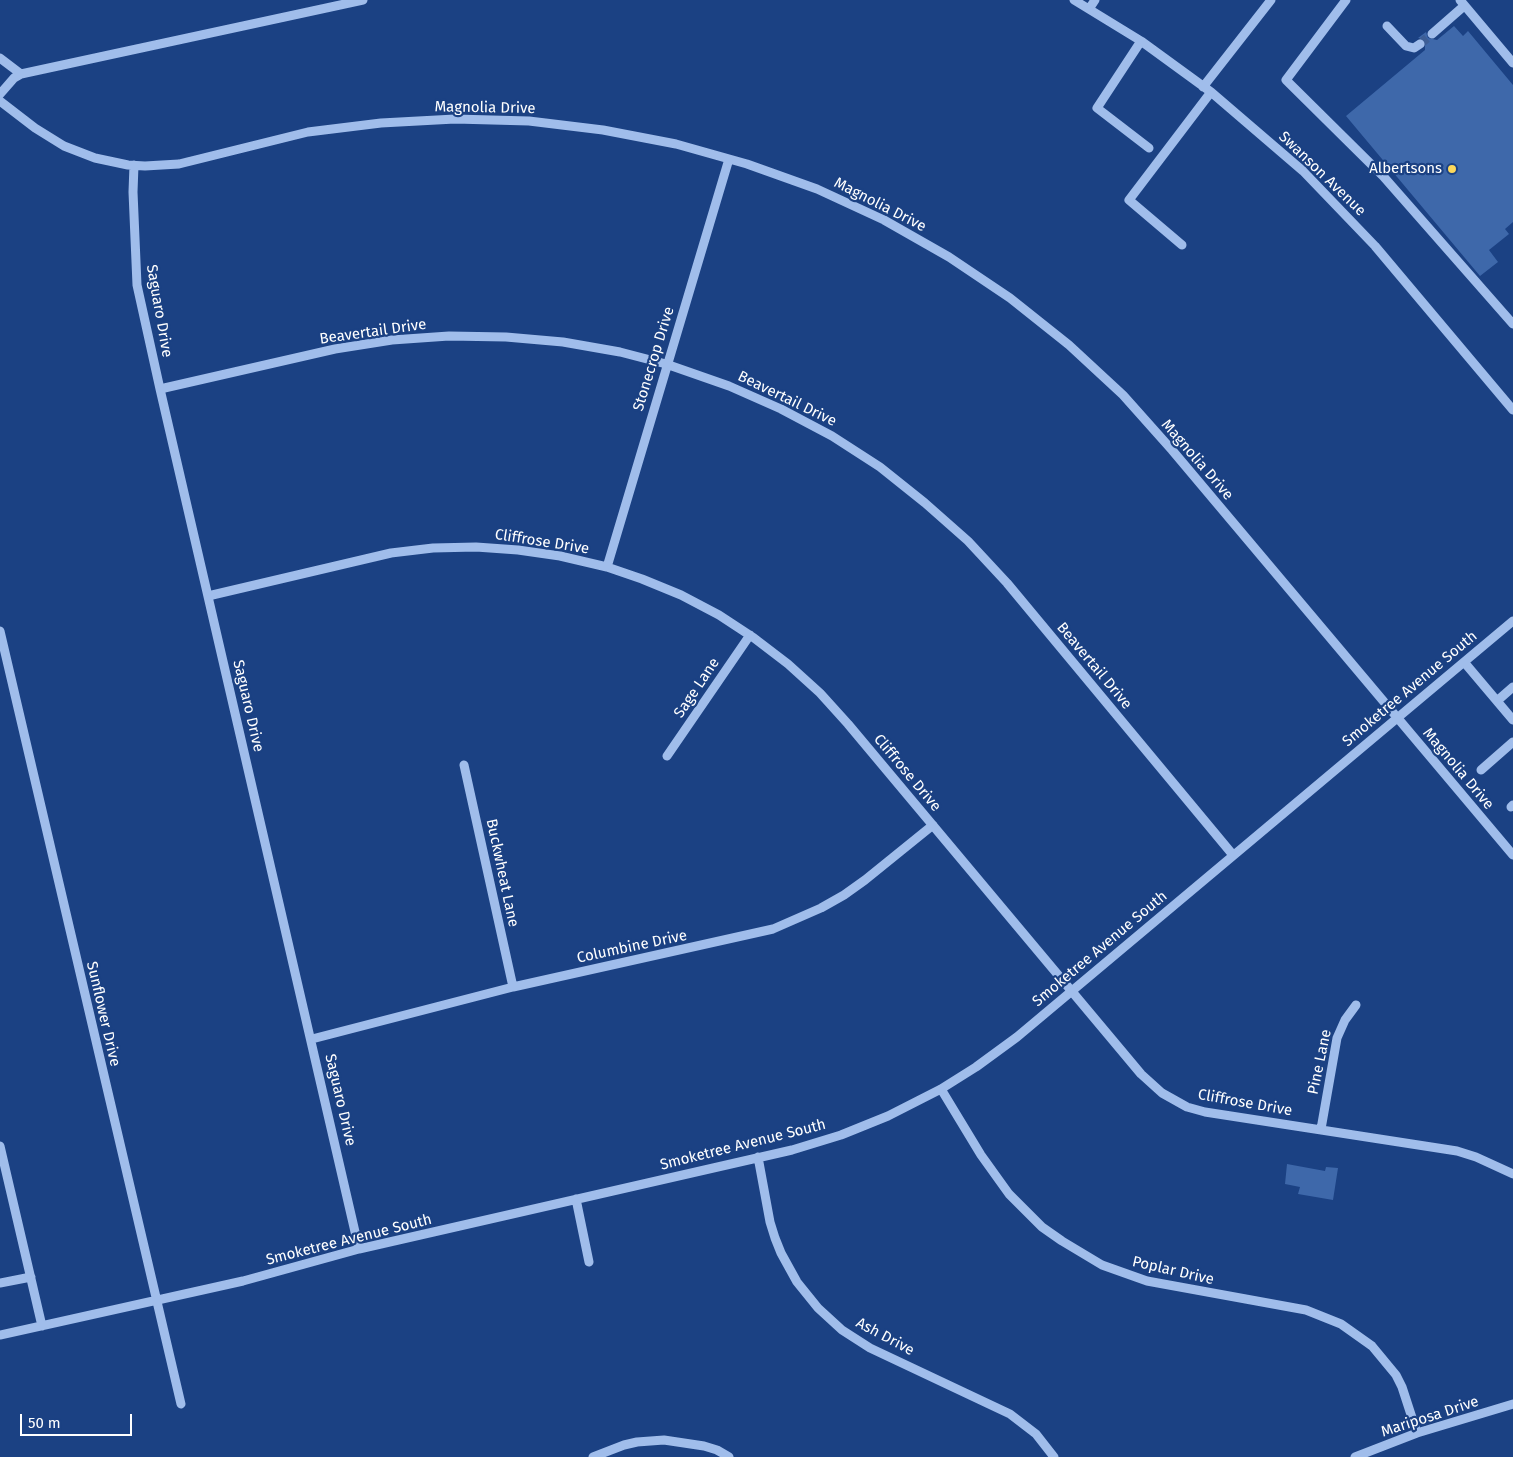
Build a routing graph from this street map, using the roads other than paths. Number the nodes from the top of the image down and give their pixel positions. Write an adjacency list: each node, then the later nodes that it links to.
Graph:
1 (363, 0): 15 (street)
2 (1074, 0): 7 (street, Swanson Avenue)
3 (1095, 0): 7 (street)
4 (1271, 0): 16 (street)
5 (1346, 0): 23 (street)
6 (1462, 3): 9 (street); 12 (street)
7 (1089, 9): 10 (street, Swanson Avenue)
8 (1387, 26): 11 (street)
9 (1432, 34)
10 (1141, 41): 16 (street, Swanson Avenue); 19 (street)
11 (1420, 44)
12 (1509, 52): 14 (street)
13 (0, 58): 15 (street)
14 (1513, 63)
15 (21, 74): 17 (street)
16 (1207, 89): 22 (street); 26 (street, Swanson Avenue)
17 (0, 94)
18 (0, 101): 21 (street, Magnolia Drive)
19 (1149, 148)
20 (729, 159): 21 (street, Magnolia Drive); 24 (street, Stonecrop Drive); 35 (street, Magnolia Drive)
21 (134, 165): 25 (street, Saguaro Drive)
22 (1182, 245)
23 (1513, 324)
24 (666, 364): 25 (street, Beavertail Drive); 27 (street, Stonecrop Drive); 43 (street, Beavertail Drive)
25 (160, 389): 28 (street, Saguaro Drive)
26 (1513, 410)
27 (606, 567): 28 (street, Cliffrose Drive); 31 (street, Cliffrose Drive)
28 (208, 596): 47 (street, Saguaro Drive)
29 (1513, 621): 32 (street, Smoketree Avenue South)
30 (0, 631): 58 (street, Sunflower Drive)
31 (750, 635): 38 (street, Sage Lane); 41 (street, Cliffrose Drive)
32 (1464, 662): 34 (street); 35 (street, Smoketree Avenue South)
33 (1513, 687): 34 (street)
34 (1497, 701): 36 (street)
35 (1397, 718): 42 (street, Magnolia Drive); 43 (street, Smoketree Avenue South)
36 (1513, 720)
37 (1513, 742): 40 (street)
38 (667, 756)
39 (464, 765): 44 (street, Buckwheat Lane)
40 (1481, 770)
41 (933, 825): 44 (street, Columbine Drive); 45 (street, Cliffrose Drive)
42 (1512, 853)
43 (1233, 855): 45 (street, Smoketree Avenue South)
44 (513, 987): 47 (street, Columbine Drive)
45 (1071, 991): 48 (street, Smoketree Avenue South); 49 (street, Cliffrose Drive)
46 (1356, 1005): 49 (street, Pine Lane)
47 (312, 1039): 54 (street, Saguaro Drive)
48 (941, 1089): 51 (street, Smoketree Avenue South); 63 (street, Poplar Drive)
49 (1320, 1129): 52 (street, Cliffrose Drive)
50 (0, 1146): 56 (street)
51 (758, 1157): 53 (street, Smoketree Avenue South); 66 (street, Ash Drive)
52 (1513, 1174)
53 (576, 1199): 54 (street, Smoketree Avenue South); 55 (street)
54 (359, 1249): 58 (street, Smoketree Avenue South)
55 (589, 1262)
56 (31, 1278): 57 (street); 59 (street)
57 (0, 1283)
58 (155, 1300): 59 (street, Smoketree Avenue South); 61 (street, Sunflower Drive)
59 (42, 1326): 60 (street, Smoketree Avenue South)
60 (0, 1335)
61 (180, 1404)
62 (1513, 1404): 63 (street, Mariposa Drive)
63 (1417, 1433): 67 (street, Mariposa Drive)
64 (593, 1457): 65 (street)
65 (729, 1457)
66 (1054, 1457)
67 (1355, 1457)

